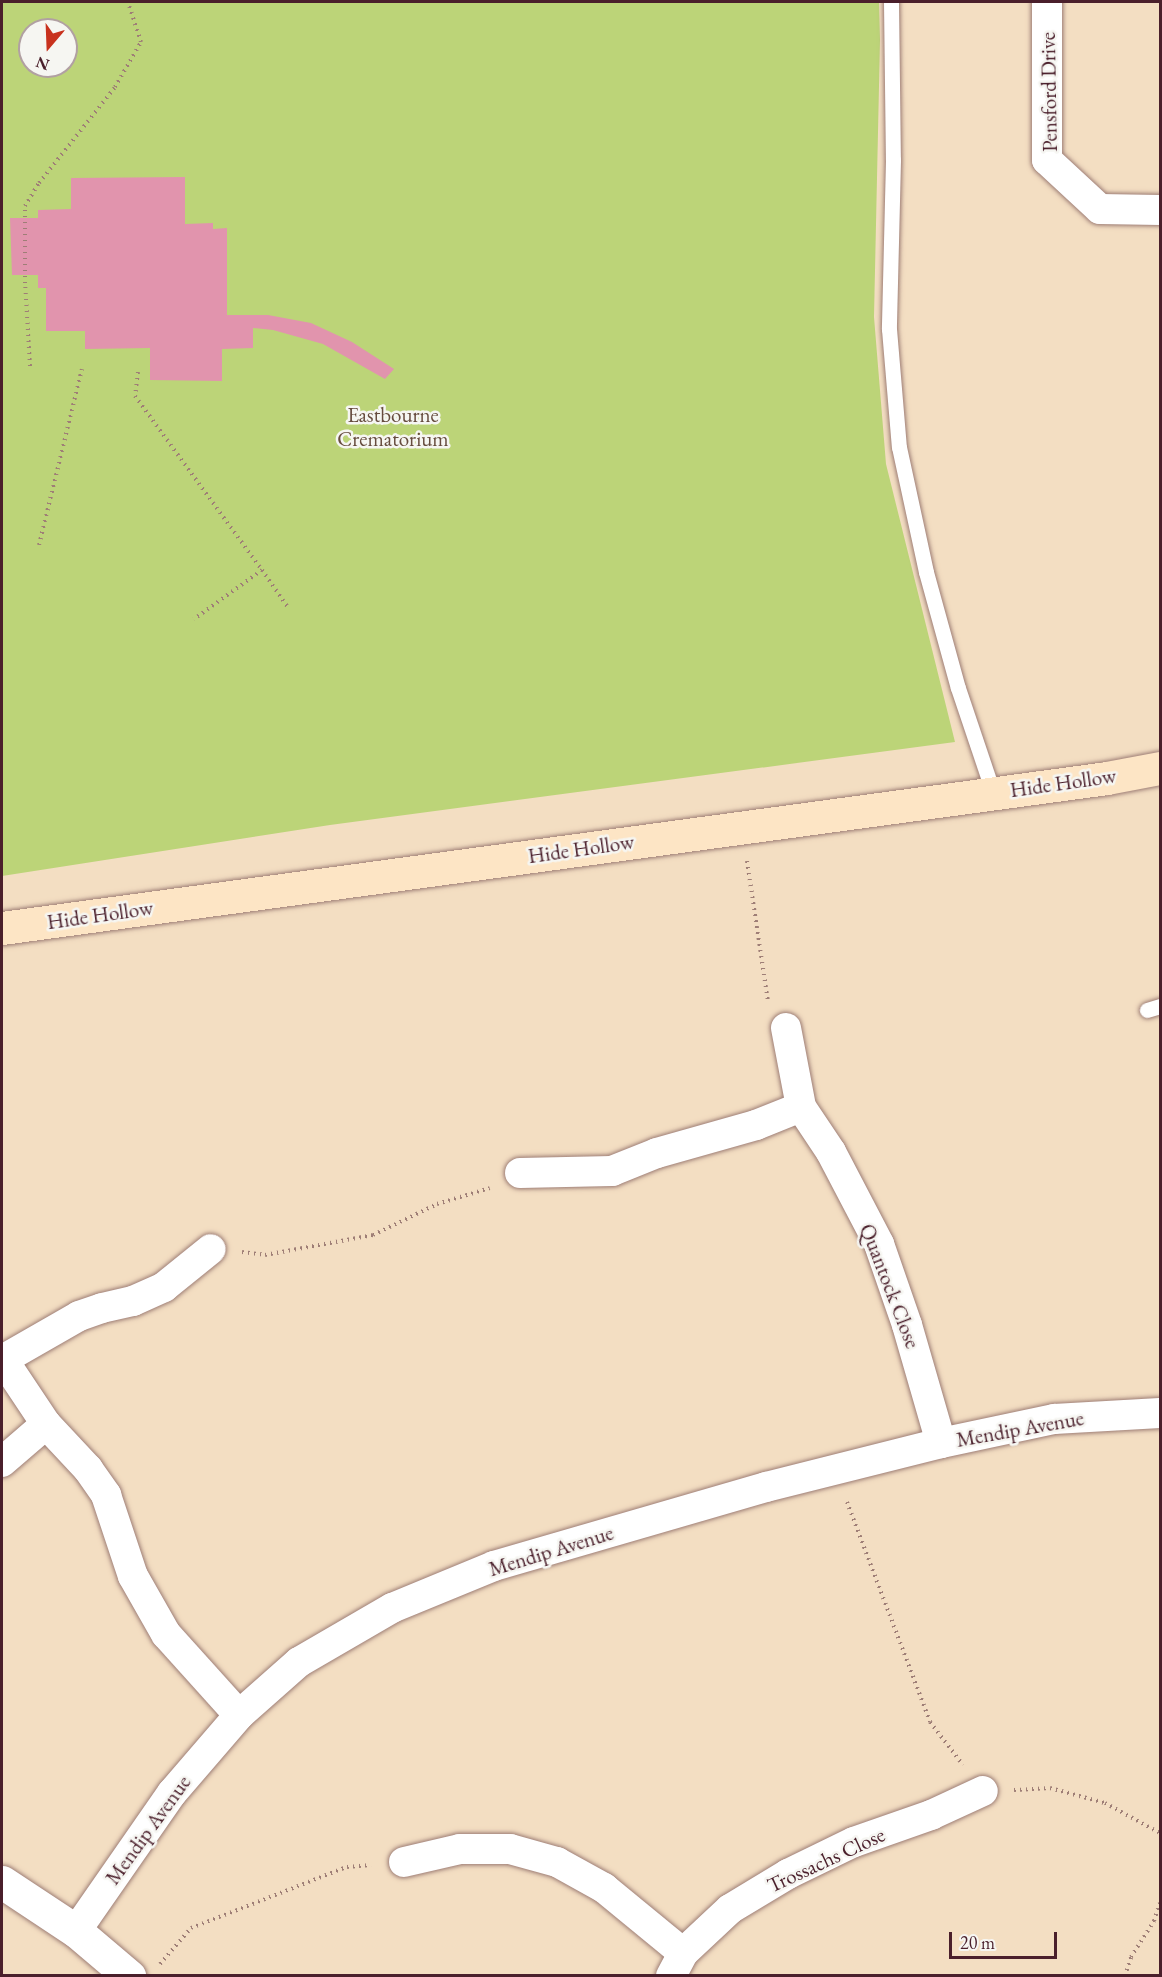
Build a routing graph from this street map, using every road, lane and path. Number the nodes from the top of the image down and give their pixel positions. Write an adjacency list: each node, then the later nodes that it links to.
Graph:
1 (128, 2): 5 (path)
2 (891, 2): 13 (lane)
3 (1047, 2): 4 (street, Pensford Drive)
4 (1161, 210)
5 (30, 366)
6 (82, 369): 8 (path)
7 (138, 372): 9 (path)
8 (39, 545)
9 (262, 570): 10 (path); 11 (path)
10 (289, 609)
11 (194, 619)
12 (1161, 768): 13 (main road, Hide Hollow)
13 (993, 792): 14 (main road, Hide Hollow)
14 (742, 827): 15 (main road, Hide Hollow); 16 (path)
15 (2, 928)
16 (786, 1028): 17 (street, Quantock Close)
17 (801, 1107): 18 (street); 23 (street, Quantock Close)
18 (520, 1173): 19 (path)
19 (211, 1249): 20 (street)
20 (3, 1359): 22 (street)
21 (1161, 1413): 23 (street, Mendip Avenue)
22 (46, 1424): 24 (street); 26 (street)
23 (941, 1443): 25 (street, Mendip Avenue)
24 (2, 1462)
25 (842, 1468): 26 (street, Mendip Avenue); 27 (path)
26 (239, 1715): 32 (street, Mendip Avenue)
27 (983, 1791): 28 (path); 33 (street, Trossachs Close)
28 (1161, 1833)
29 (404, 1862): 33 (street, Trossachs Close); 34 (path)
30 (2, 1882): 32 (street)
31 (1161, 1903): 35 (path)
32 (76, 1931): 34 (street)
33 (677, 1964)
34 (143, 1972)
35 (1125, 1976)

